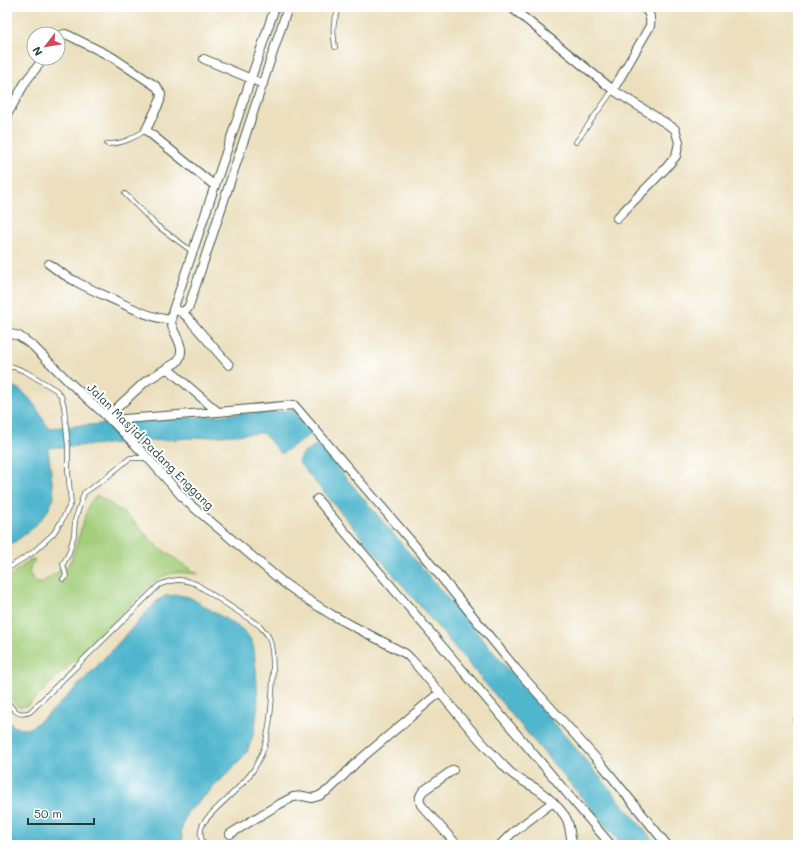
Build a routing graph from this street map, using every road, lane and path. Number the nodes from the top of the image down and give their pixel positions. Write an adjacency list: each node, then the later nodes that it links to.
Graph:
1 (276, 7): 10 (street)
2 (288, 7): 11 (street)
3 (341, 7): 7 (lane)
4 (511, 7): 12 (street)
5 (643, 7): 12 (street)
6 (66, 34): 14 (street)
7 (335, 47)
8 (204, 59): 10 (street)
9 (38, 66): 13 (street)
10 (251, 79): 11 (street); 17 (street)
11 (263, 84): 23 (street)
12 (614, 90): 15 (lane); 19 (street)
13 (7, 116)
14 (146, 130): 16 (lane); 17 (street)
15 (576, 142)
16 (107, 144)
17 (215, 186): 20 (street)
18 (125, 194): 20 (lane)
19 (617, 218)
20 (193, 252): 22 (street)
21 (49, 264): 24 (street)
22 (173, 310): 23 (street); 24 (street)
23 (182, 312): 26 (street)
24 (171, 320): 28 (street)
25 (7, 333): 30 (street, Jalan Masjid Padang Enggang)
26 (229, 365)
27 (7, 366): 33 (lane)
28 (167, 368): 29 (street); 30 (street)
29 (218, 412): 30 (street); 45 (street)
30 (110, 420): 31 (street, Jalan Masjid Padang Enggang)
31 (148, 458): 34 (lane); 35 (street, Jalan Masjid Padang Enggang)
32 (317, 498): 44 (street)
33 (7, 569)
34 (63, 580)
35 (439, 693): 38 (street, Jalan Masjid Padang Enggang); 39 (street)
36 (7, 701): 40 (lane)
37 (453, 770): 41 (street)
38 (553, 802): 42 (street); 43 (street, Jalan Masjid Padang Enggang)
39 (230, 834)
40 (204, 845)
41 (457, 845)
42 (500, 845)
43 (573, 845)
44 (611, 845)
45 (667, 845)

